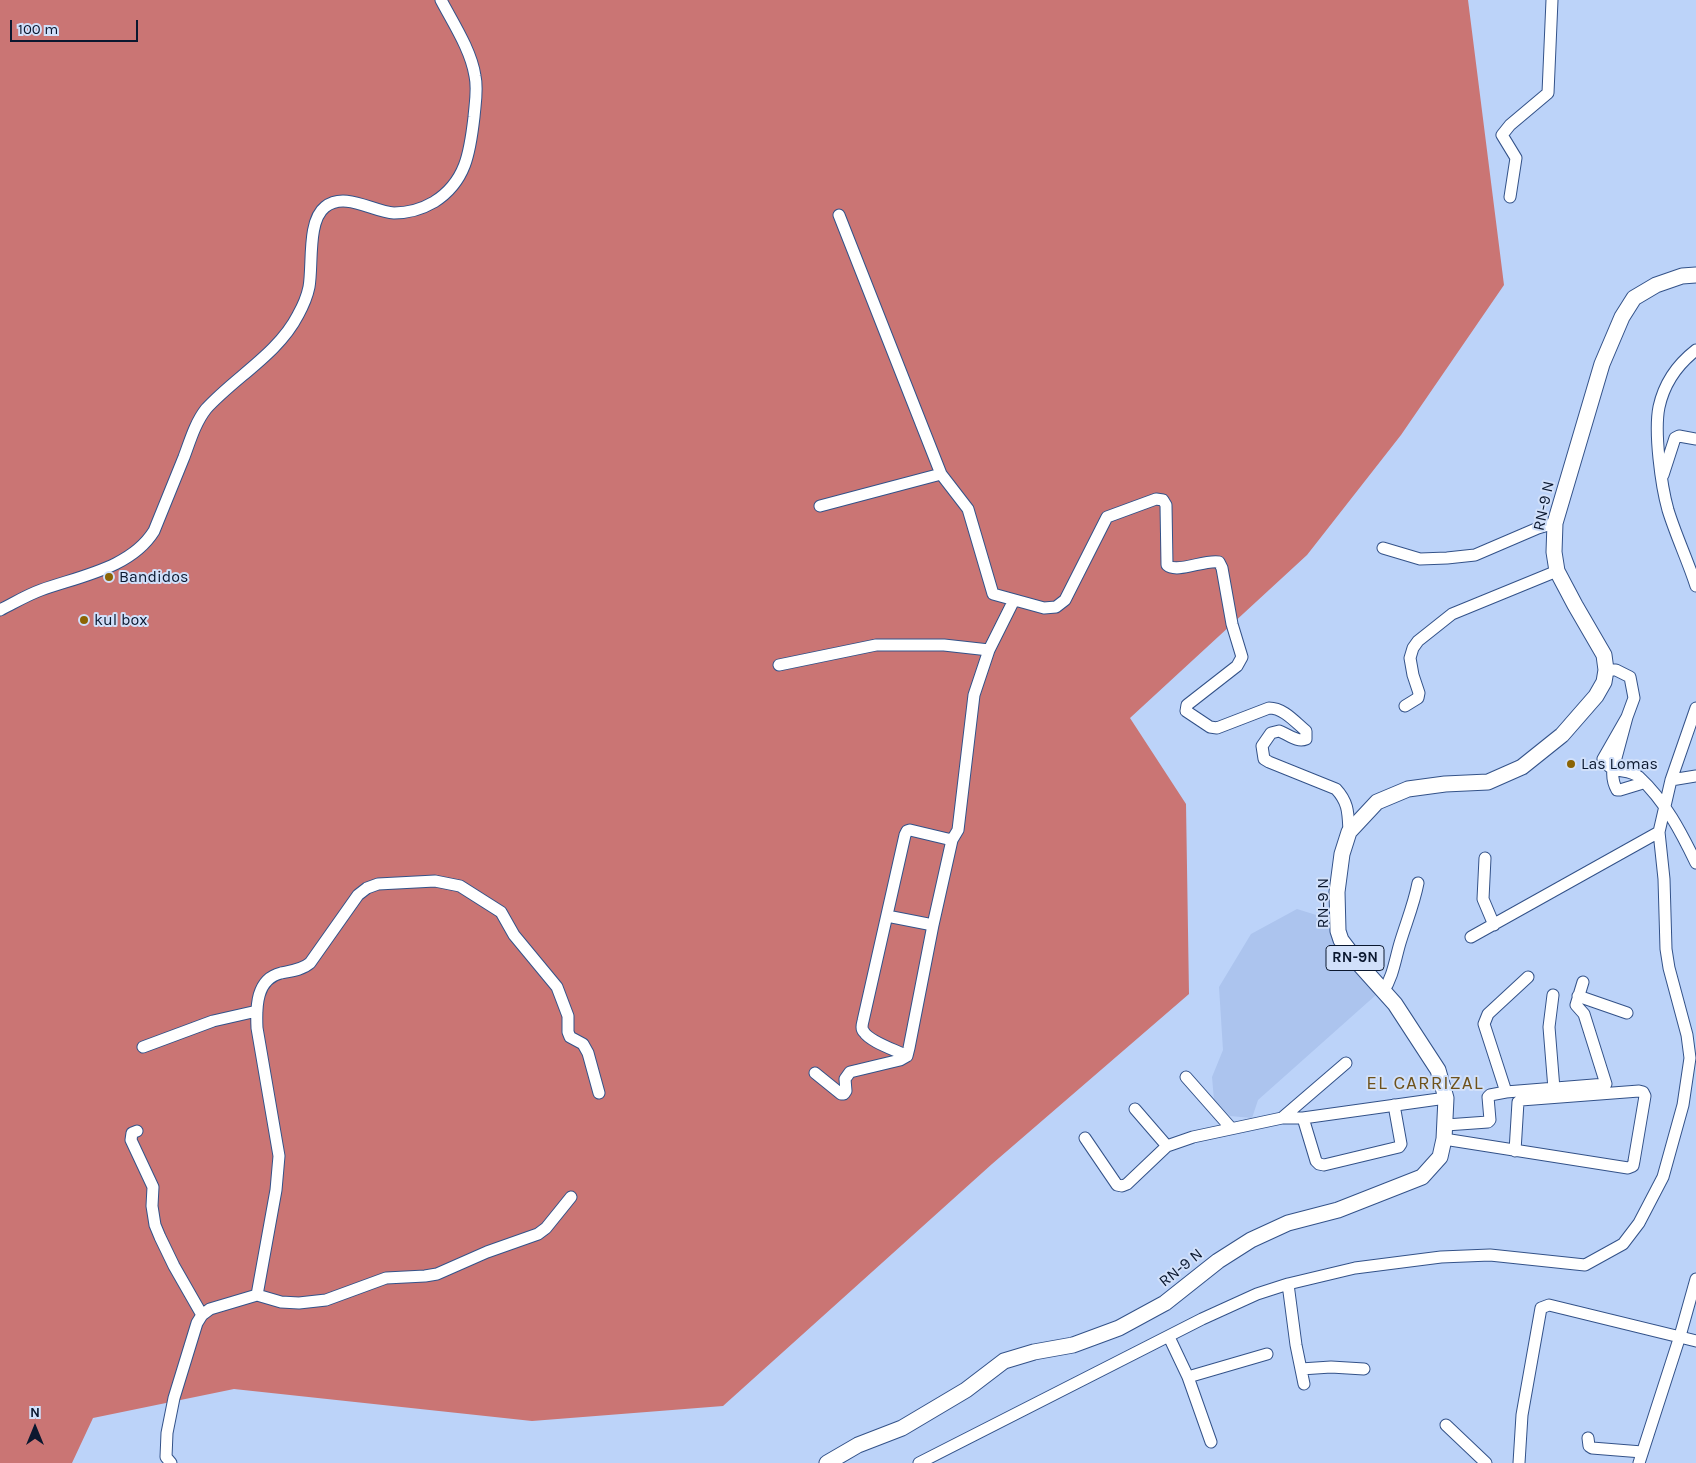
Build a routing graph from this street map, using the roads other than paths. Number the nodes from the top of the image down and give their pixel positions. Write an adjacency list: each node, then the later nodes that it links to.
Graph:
1 (442, 0): 16 (street)
2 (1552, 0): 3 (street)
3 (1510, 197)
4 (839, 215): 8 (street)
5 (1696, 275): 11 (main road, RN-9 N)
6 (1696, 350): 9 (street)
7 (1696, 439): 9 (street)
8 (941, 474): 10 (street); 15 (street)
9 (1662, 480): 14 (street)
10 (820, 506)
11 (1555, 523): 12 (street); 13 (main road, RN-9 N)
12 (1384, 548)
13 (1557, 571): 19 (main road, RN-9 N); 20 (street)
14 (1696, 586)
15 (1014, 600): 17 (street); 27 (street)
16 (0, 610)
17 (988, 650): 18 (street); 29 (street)
18 (780, 664)
19 (1606, 670): 22 (street); 27 (main road, RN-9 N / RN-9N)
20 (1405, 706)
21 (1695, 714): 24 (street)
22 (1613, 770): 25 (street); 25 (street)
23 (1696, 776): 24 (street)
24 (1671, 780): 26 (street)
25 (1643, 783): 26 (street)
26 (1664, 806): 28 (street); 31 (street)
27 (1349, 832): 39 (main road, RN-9 N / RN-9N)
28 (1659, 832): 35 (street); 65 (street)
29 (952, 840): 33 (street); 34 (street)
30 (1485, 858): 35 (street)
31 (1696, 863)
32 (1418, 883): 39 (street)
33 (887, 916): 34 (street); 45 (street)
34 (934, 925): 45 (street)
35 (1494, 925): 36 (street)
36 (1471, 937)
37 (1528, 977): 50 (street)
38 (1583, 982): 41 (street)
39 (1383, 992): 52 (main road, RN-9 N / RN-9N)
40 (1553, 995): 49 (street)
41 (1578, 996): 43 (street); 49 (street)
42 (256, 1011): 44 (street); 51 (street); 66 (street)
43 (1627, 1013)
44 (144, 1047)
45 (907, 1056): 47 (street)
46 (1346, 1063): 55 (street)
47 (815, 1073)
48 (1186, 1077): 57 (street)
49 (1554, 1089): 50 (street)
50 (1506, 1092): 59 (street)
51 (599, 1093)
52 (1446, 1098): 53 (street); 59 (main road, RN-9 N / RN-9N)
53 (1394, 1105): 56 (street); 56 (street)
54 (1135, 1109): 61 (street)
55 (1282, 1118): 56 (street); 57 (street)
56 (1303, 1118)
57 (1231, 1128): 61 (street)
58 (137, 1131): 67 (street)
59 (1445, 1132): 62 (street); 81 (main road, RN-9 N / RN-9N)
60 (1085, 1138): 61 (street)
61 (1167, 1146)
62 (1515, 1151): 62 (street)
63 (570, 1197): 66 (street)
64 (1696, 1279): 68 (street)
65 (1288, 1284): 69 (street); 72 (street)
66 (256, 1295): 67 (street)
67 (202, 1315): 80 (street)
68 (1680, 1336): 70 (street); 79 (street); 84 (street)
69 (1169, 1337): 74 (street); 82 (street)
70 (1696, 1341)
71 (1267, 1354): 74 (street)
72 (1301, 1369): 73 (street); 75 (street)
73 (1364, 1369)
74 (1188, 1377): 78 (street)
75 (1304, 1384)
76 (1446, 1425): 83 (street)
77 (1588, 1438): 79 (street)
78 (1212, 1442)
79 (1640, 1457)
80 (171, 1463)
81 (827, 1463)
82 (919, 1463)
83 (1486, 1463)
84 (1519, 1463)

